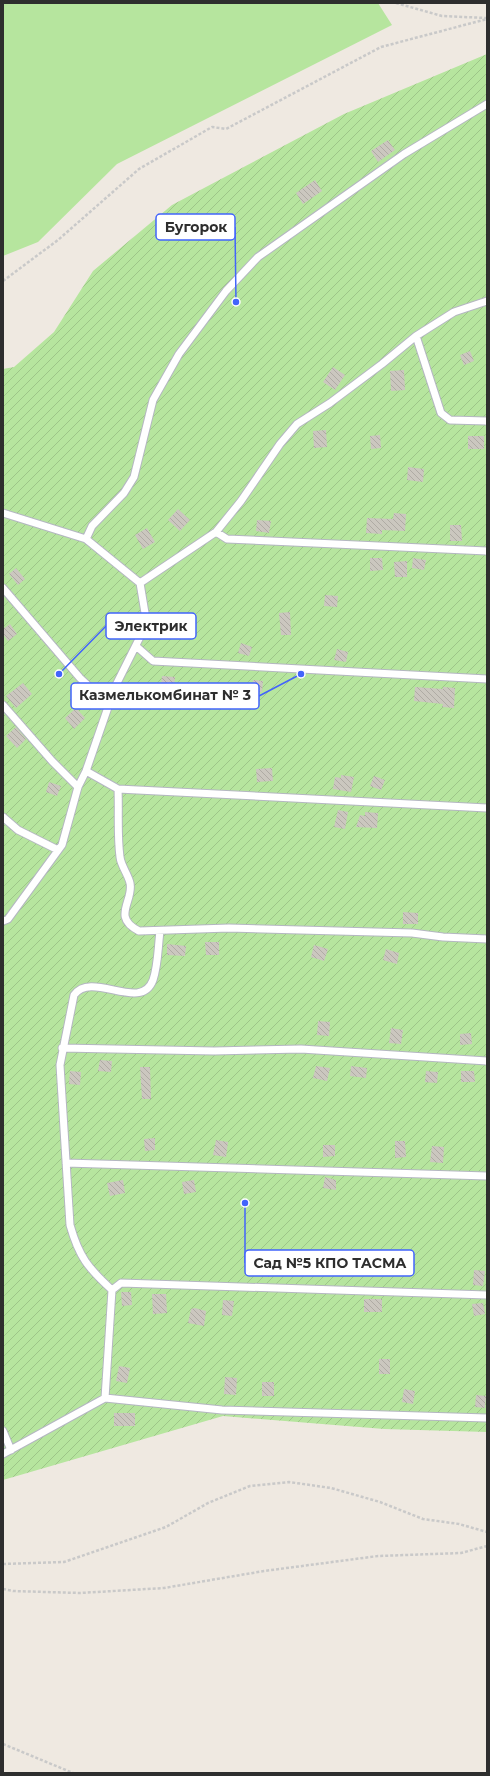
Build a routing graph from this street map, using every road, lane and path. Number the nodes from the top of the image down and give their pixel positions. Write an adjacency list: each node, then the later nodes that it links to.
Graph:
1 (396, 3): 2 (path)
2 (487, 18): 4 (path)
3 (487, 104): 10 (lane)
4 (3, 281)
5 (487, 301): 6 (lane)
6 (416, 336): 7 (lane); 9 (lane)
7 (487, 421)
8 (3, 513): 10 (lane)
9 (216, 532): 11 (lane); 12 (lane)
10 (86, 539): 12 (lane)
11 (487, 551)
12 (140, 583): 14 (lane)
13 (3, 588): 17 (lane)
14 (136, 646): 15 (lane); 17 (lane)
15 (487, 679)
16 (3, 704): 19 (lane)
17 (109, 705): 18 (lane)
18 (86, 771): 19 (lane); 20 (lane)
19 (78, 787): 23 (lane)
20 (118, 789): 21 (lane); 25 (lane)
21 (487, 808)
22 (3, 817): 23 (lane)
23 (58, 850): 24 (lane)
24 (3, 921)
25 (160, 932): 26 (lane); 27 (lane)
26 (487, 939)
27 (62, 1048): 28 (lane); 29 (lane)
28 (487, 1060)
29 (66, 1163): 30 (lane); 31 (lane)
30 (487, 1176)
31 (112, 1290): 32 (lane); 33 (lane)
32 (487, 1295)
33 (105, 1398): 34 (lane); 36 (lane)
34 (487, 1418)
35 (3, 1431): 36 (lane)
36 (11, 1450): 37 (lane)
37 (3, 1454)
38 (487, 1532): 40 (path)
39 (487, 1546): 41 (path)
40 (3, 1564)
41 (3, 1589)
42 (3, 1744): 43 (path)
43 (73, 1773)

